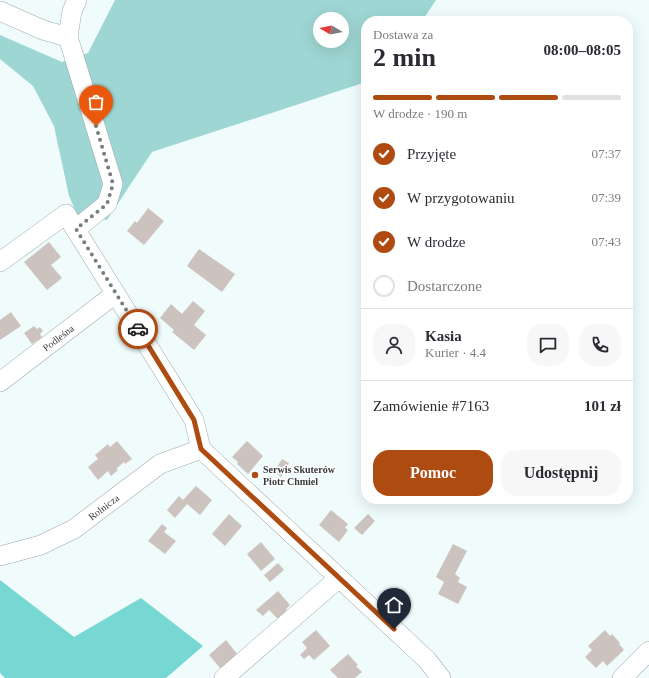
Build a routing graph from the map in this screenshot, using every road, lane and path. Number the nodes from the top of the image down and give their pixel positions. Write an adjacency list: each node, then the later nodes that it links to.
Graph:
1 (77, 0): 3 (street)
2 (0, 11): 3 (street)
3 (68, 37): 4 (street)
4 (71, 222): 5 (street); 6 (street)
5 (0, 262)
6 (115, 294): 7 (street, Podleśna); 8 (street)
7 (0, 382)
8 (201, 449): 9 (street, Rolnicza); 10 (street)
9 (0, 556)
10 (339, 578): 12 (street); 13 (street)
11 (649, 651): 14 (street)
12 (224, 678)
13 (441, 678)
14 (622, 678)

